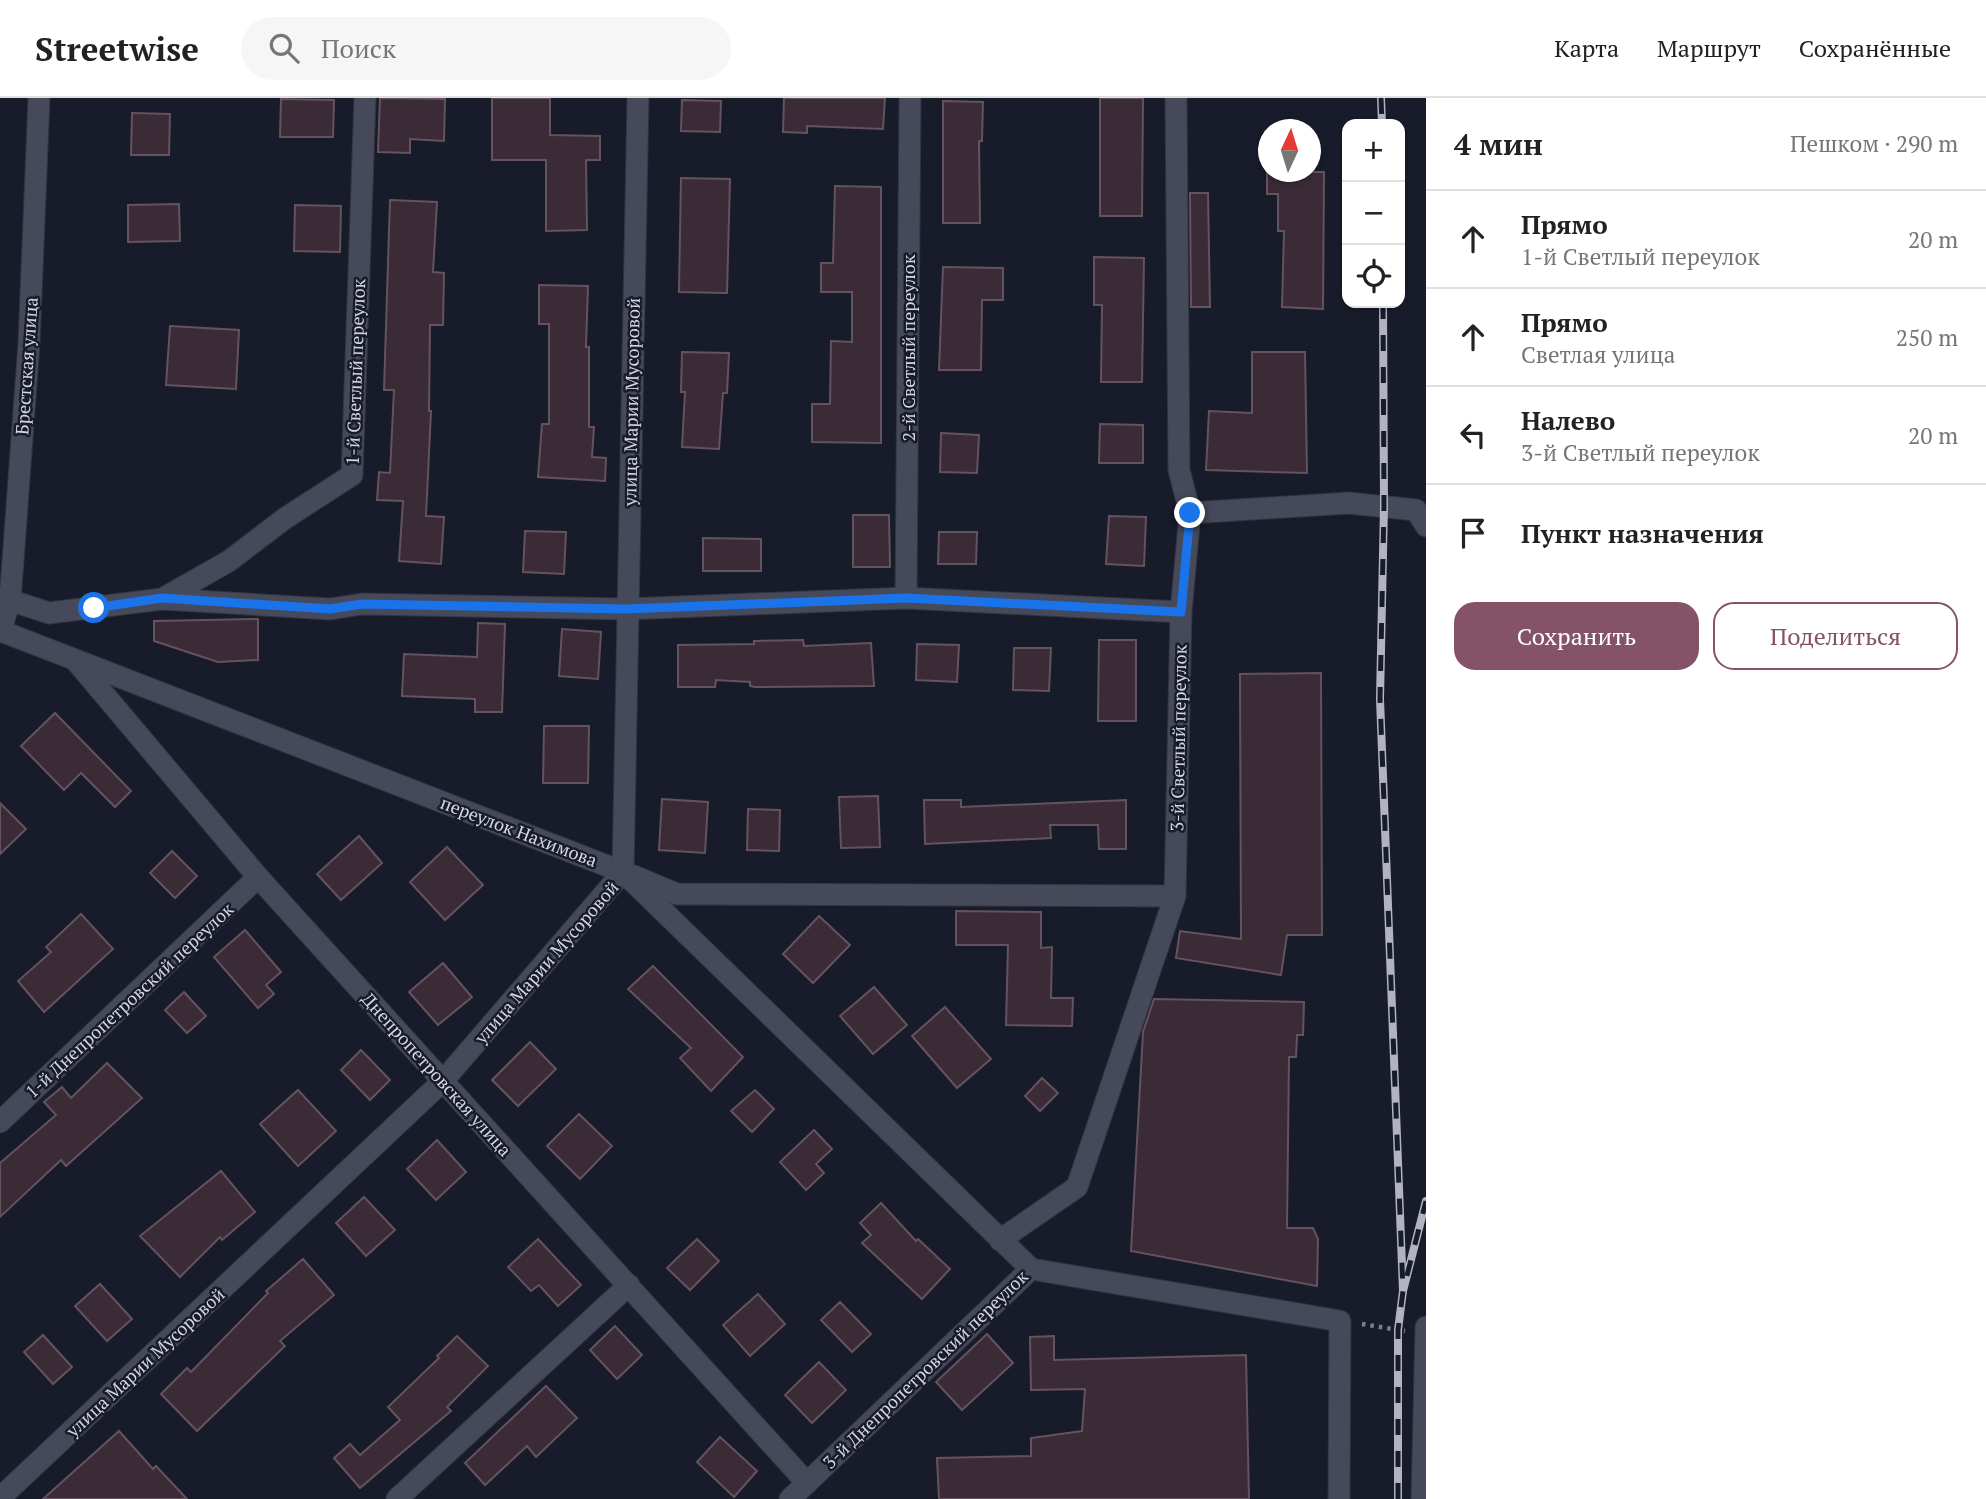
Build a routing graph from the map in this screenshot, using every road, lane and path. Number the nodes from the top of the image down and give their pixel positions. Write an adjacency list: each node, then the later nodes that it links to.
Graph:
1 (39, 98): 10 (street, Брестская улица)
2 (365, 98): 8 (street, 1-й Светлый переулок)
3 (638, 98): 11 (street, улица Марии Мусоровой)
4 (909, 98): 9 (street, 2-й Светлый переулок)
5 (1176, 98): 6 (street, 3-й Светлый переулок)
6 (1190, 513): 7 (street); 12 (street, 3-й Светлый переулок)
7 (1426, 526)
8 (162, 598): 10 (street, 1-й Светлый переулок); 11 (street)
9 (906, 598): 11 (street); 12 (street)
10 (5, 599): 13 (street, Брестская улица)
11 (626, 609): 15 (street, улица Марии Мусоровой)
12 (1181, 612): 17 (street, 3-й Светлый переулок)
13 (0, 631): 14 (street, переулок Нахимова)
14 (75, 659): 15 (street, переулок Нахимова); 16 (street, Днепропетровская улица)
15 (623, 872): 17 (street); 18 (street, улица Марии Мусоровой); 20 (street, переулок Нахимова)
16 (258, 877): 18 (street, Днепропетровская улица); 19 (street, 1-й Днепропетровский переулок)
17 (1175, 896): 20 (street, 3-й Светлый переулок)
18 (443, 1081): 22 (street, Днепропетровская улица); 26 (street, улица Марии Мусоровой)
19 (0, 1122)
20 (1000, 1240): 21 (street, 3-й Днепропетровский переулок)
21 (1031, 1269): 23 (street); 25 (street, 3-й Днепропетровский переулок)
22 (629, 1286): 25 (street, Днепропетровская улица); 27 (street)
23 (1340, 1321): 24 (path); 29 (street)
24 (1425, 1331): 30 (street)
25 (807, 1483): 28 (street, 3-й Днепропетровский переулок)
26 (0, 1499)
27 (397, 1499)
28 (790, 1499)
29 (1339, 1499)
30 (1422, 1499)

